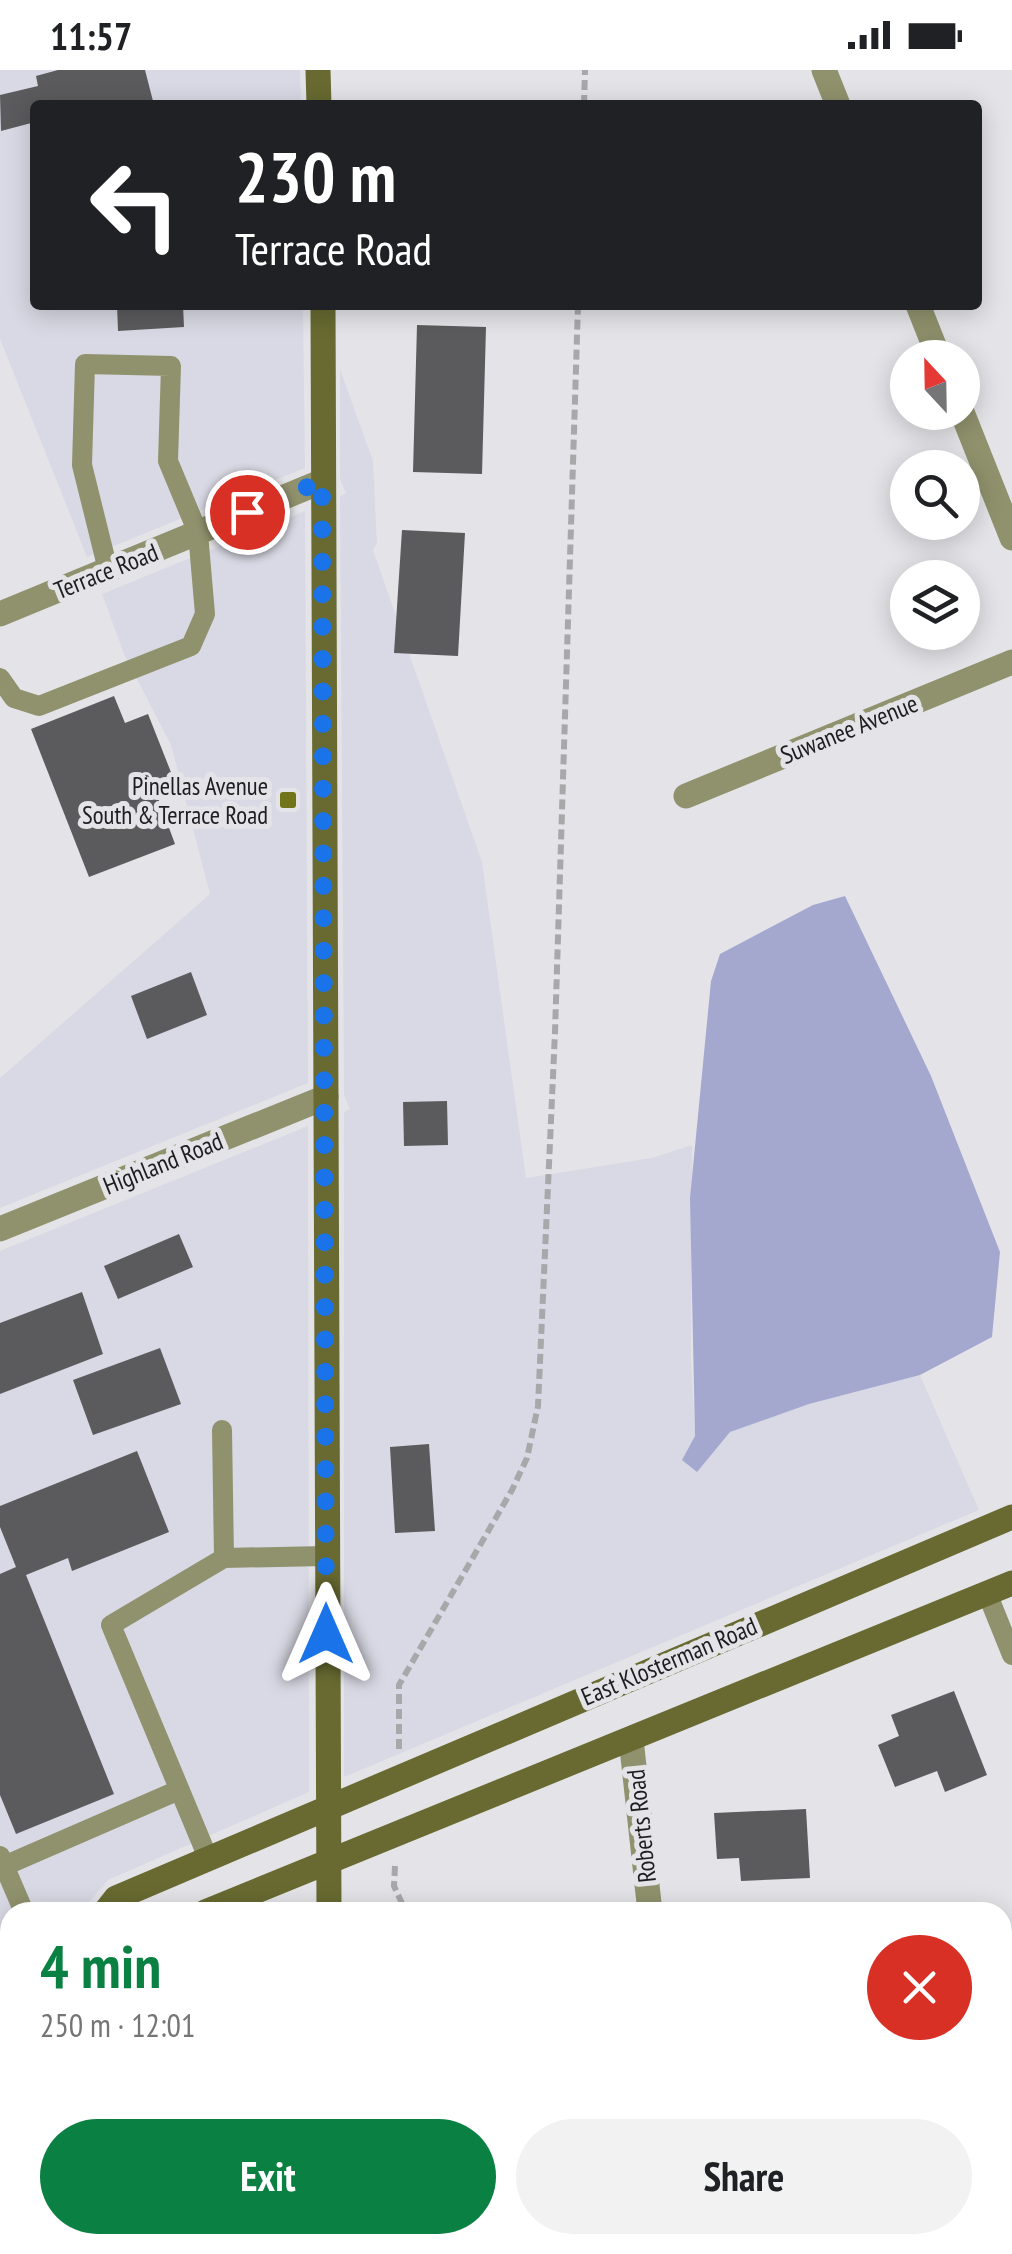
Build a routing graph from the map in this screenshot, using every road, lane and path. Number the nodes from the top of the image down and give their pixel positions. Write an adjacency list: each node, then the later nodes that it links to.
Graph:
1 (318, 70): 4 (main road)
2 (585, 70): 5 (path)
3 (824, 70): 6 (street)
4 (317, 100)
5 (584, 100)
6 (836, 100)
7 (323, 310): 12 (main road)
8 (578, 310): 29 (path)
9 (920, 310): 10 (street)
10 (933, 340)
11 (969, 430): 14 (street)
12 (322, 481): 13 (street, Terrace Road); 20 (main road)
13 (198, 533): 15 (street, Terrace Road); 15 (lane); 18 (lane)
14 (1012, 538)
15 (108, 570): 16 (street, Terrace Road)
16 (0, 614)
17 (1012, 662): 19 (street, Suwanee Avenue)
18 (0, 678)
19 (686, 796)
20 (326, 1098): 21 (street, Highland Road); 24 (main road)
21 (0, 1229)
22 (222, 1430): 25 (lane)
23 (1012, 1517): 32 (main road, East Klosterman Road)
24 (326, 1556): 25 (lane); 32 (main road)
25 (224, 1558): 31 (lane)
26 (1012, 1583): 27 (main road)
27 (987, 1593): 28 (lane); 30 (main road)
28 (1012, 1655)
29 (399, 1685)
30 (631, 1739): 35 (main road); 40 (street, Roberts Road)
31 (179, 1790): 33 (lane); 34 (lane)
32 (326, 1806): 33 (main road, East Klosterman Road); 35 (main road)
33 (208, 1858): 37 (main road, East Klosterman Road)
34 (2, 1861): 36 (lane)
35 (327, 1862): 38 (main road); 39 (main road)
36 (20, 1902)
37 (113, 1902)
38 (229, 1902)
39 (329, 1902)
40 (649, 1902)

